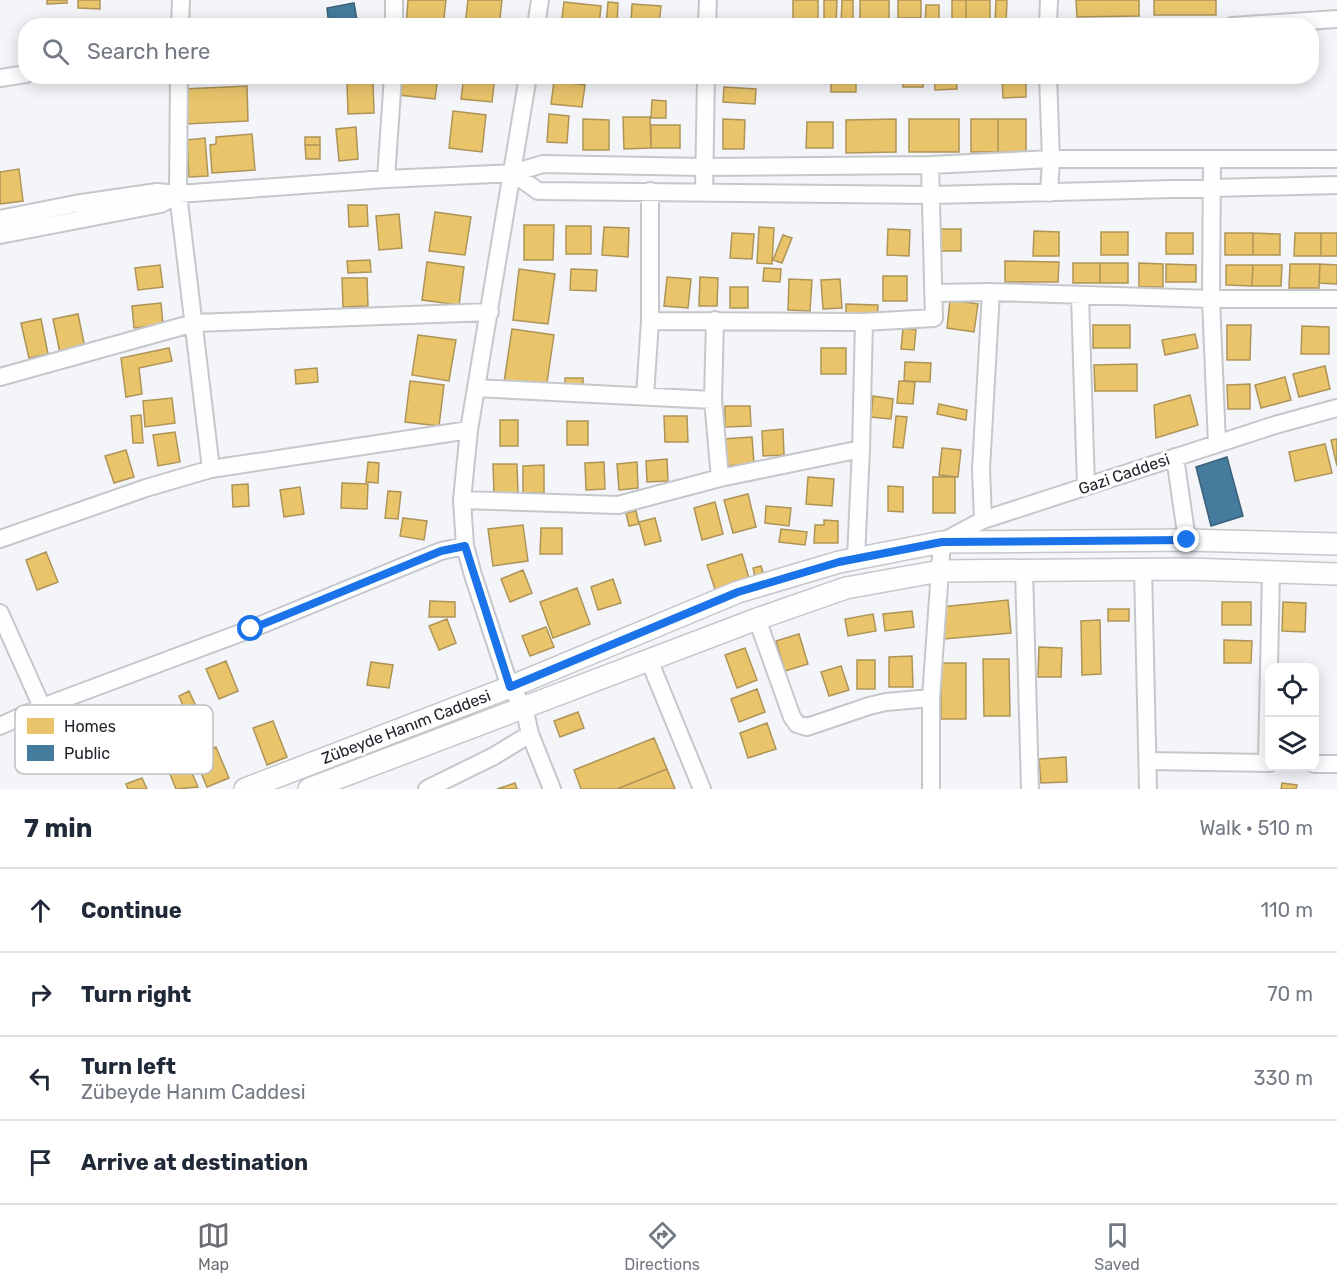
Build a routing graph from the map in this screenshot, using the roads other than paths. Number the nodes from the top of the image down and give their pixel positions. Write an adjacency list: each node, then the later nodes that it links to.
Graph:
1 (181, 0): 6 (street)
2 (394, 0): 7 (street)
3 (540, 0): 8 (street)
4 (708, 0): 9 (street)
5 (1049, 0): 10 (street)
6 (180, 18)
7 (394, 18)
8 (537, 18)
9 (707, 18)
10 (1048, 18)
11 (1337, 19): 12 (street)
12 (1319, 20)
13 (18, 75): 14 (street)
14 (0, 78)
15 (179, 84): 32 (street)
16 (392, 84): 26 (street)
17 (527, 84): 25 (street)
18 (706, 84): 24 (street)
19 (1048, 84): 20 (street)
20 (1051, 159): 21 (street); 23 (street); 31 (street)
21 (1212, 159): 22 (street); 28 (street)
22 (1337, 159)
23 (930, 165): 24 (street); 33 (street)
24 (703, 167): 25 (street); 30 (street)
25 (513, 172): 26 (street); 29 (street); 41 (street)
26 (386, 179): 32 (street)
27 (1337, 185): 28 (street)
28 (1212, 189): 31 (street); 39 (street)
29 (650, 191): 30 (street); 43 (street)
30 (704, 192): 33 (street)
31 (1049, 193): 33 (street)
32 (178, 195): 34 (street); 35 (street); 45 (street)
33 (932, 195): 37 (street)
34 (0, 219)
35 (0, 235)
36 (991, 292): 37 (street); 38 (street); 59 (street)
37 (933, 293): 44 (street)
38 (1080, 296): 39 (street); 57 (street)
39 (1211, 299): 40 (street); 52 (street)
40 (1337, 299)
41 (490, 312): 45 (street); 47 (street)
42 (715, 320): 43 (street); 44 (street); 49 (street)
43 (650, 321): 48 (street)
44 (864, 322): 53 (street)
45 (194, 323): 46 (street); 55 (street)
46 (0, 377)
47 (476, 388): 48 (street); 51 (street)
48 (645, 396): 49 (street)
49 (713, 400): 56 (street)
50 (1337, 408): 52 (street, Gazi Caddesi)
51 (469, 430): 55 (street); 58 (street)
52 (1217, 444): 54 (street, Gazi Caddesi)
53 (861, 449): 56 (street); 65 (street)
54 (1175, 457): 57 (street, Gazi Caddesi); 61 (street)
55 (211, 469): 60 (street)
56 (720, 478): 58 (street)
57 (1086, 487): 59 (street, Gazi Caddesi)
58 (462, 500): 64 (street)
59 (983, 520): 62 (street, Gazi Caddesi)
60 (0, 539)
61 (1187, 540): 62 (main road, Zübeyde Hanım Caddesi); 63 (main road, Zübeyde Hanım Caddesi)
62 (942, 542): 65 (main road, Zübeyde Hanım Caddesi); 68 (street)
63 (1337, 544)
64 (465, 546): 74 (street); 77 (street)
65 (856, 558): 74 (main road, Zübeyde Hanım Caddesi)
66 (1143, 569): 67 (main road); 69 (main road); 83 (street)
67 (1024, 570): 68 (main road); 93 (street)
68 (940, 571): 72 (main road); 75 (street)
69 (1271, 572): 70 (main road); 79 (street)
70 (1337, 574)
71 (0, 614): 76 (street)
72 (757, 619): 73 (main road); 75 (street)
73 (649, 660): 78 (main road); 91 (street)
74 (510, 687): 78 (street); 87 (main road, Zübeyde Hanım Caddesi)
75 (931, 698): 92 (street)
76 (41, 705)
77 (47, 705)
78 (524, 707): 82 (street); 88 (main road)
79 (1269, 717)
80 (15, 719): 81 (street)
81 (0, 726)
82 (530, 734): 89 (street); 90 (street)
83 (1148, 761): 84 (street); 94 (street)
84 (1265, 763)
85 (1319, 764): 86 (street)
86 (1337, 764)
87 (245, 789)
88 (309, 789)
89 (427, 789)
90 (552, 789)
91 (702, 789)
92 (931, 789)
93 (1030, 789)
94 (1148, 789)

